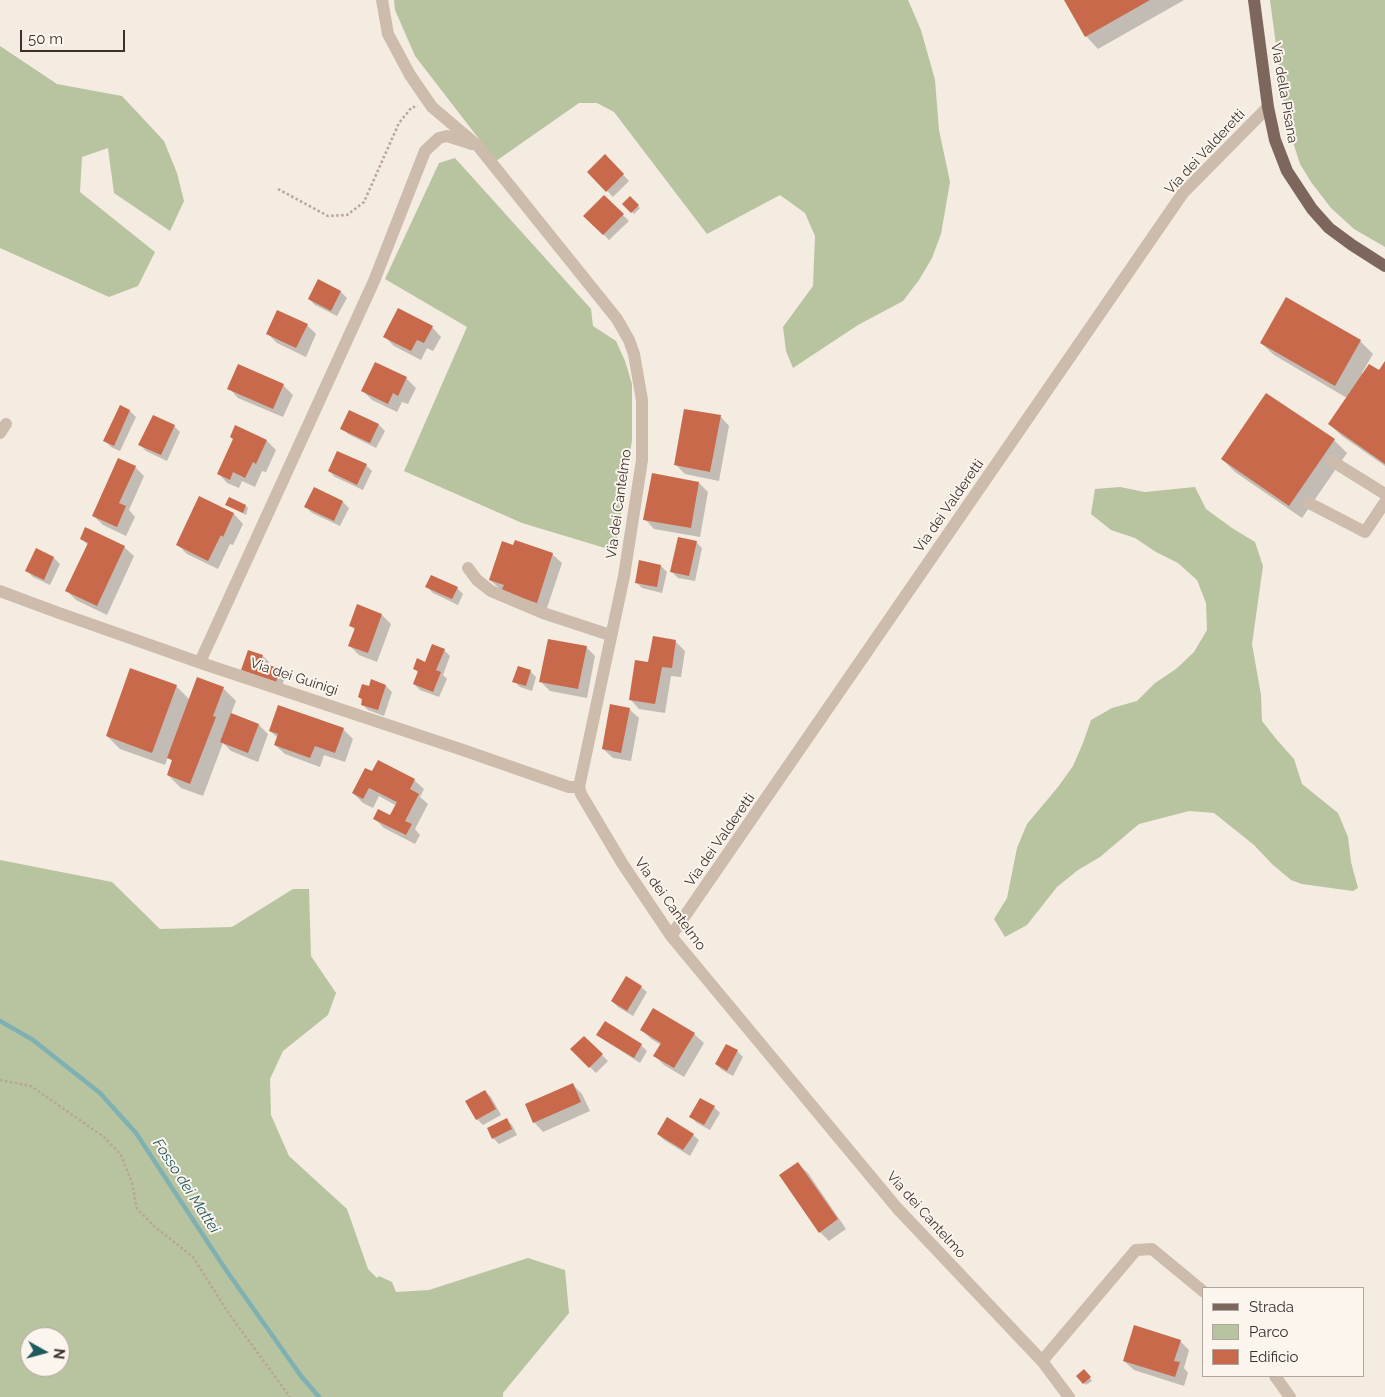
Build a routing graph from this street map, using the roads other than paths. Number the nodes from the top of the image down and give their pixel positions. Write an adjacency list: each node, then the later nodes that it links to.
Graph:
1 (382, 0): 4 (street, Via dei Cantelmo)
2 (1254, 0): 3 (main road, Via della Pisana)
3 (1268, 107): 5 (main road, Via della Pisana); 15 (street, Via dei Valderetti)
4 (478, 146): 12 (street, Via dei Cantelmo); 13 (street)
5 (1385, 266)
6 (1332, 461): 7 (street)
7 (1385, 494)
8 (1385, 502): 9 (street)
9 (1309, 503)
10 (468, 568): 12 (street)
11 (0, 591): 13 (street, Via dei Guinigi)
12 (610, 636): 14 (street, Via dei Cantelmo)
13 (200, 662): 14 (street, Via dei Guinigi)
14 (579, 787): 15 (street, Via dei Cantelmo)
15 (671, 936): 17 (street, Via dei Cantelmo)
16 (1202, 1290): 17 (street)
17 (1042, 1361): 19 (street, Via dei Cantelmo)
18 (1276, 1377): 20 (street)
19 (1069, 1397)
20 (1290, 1397)

